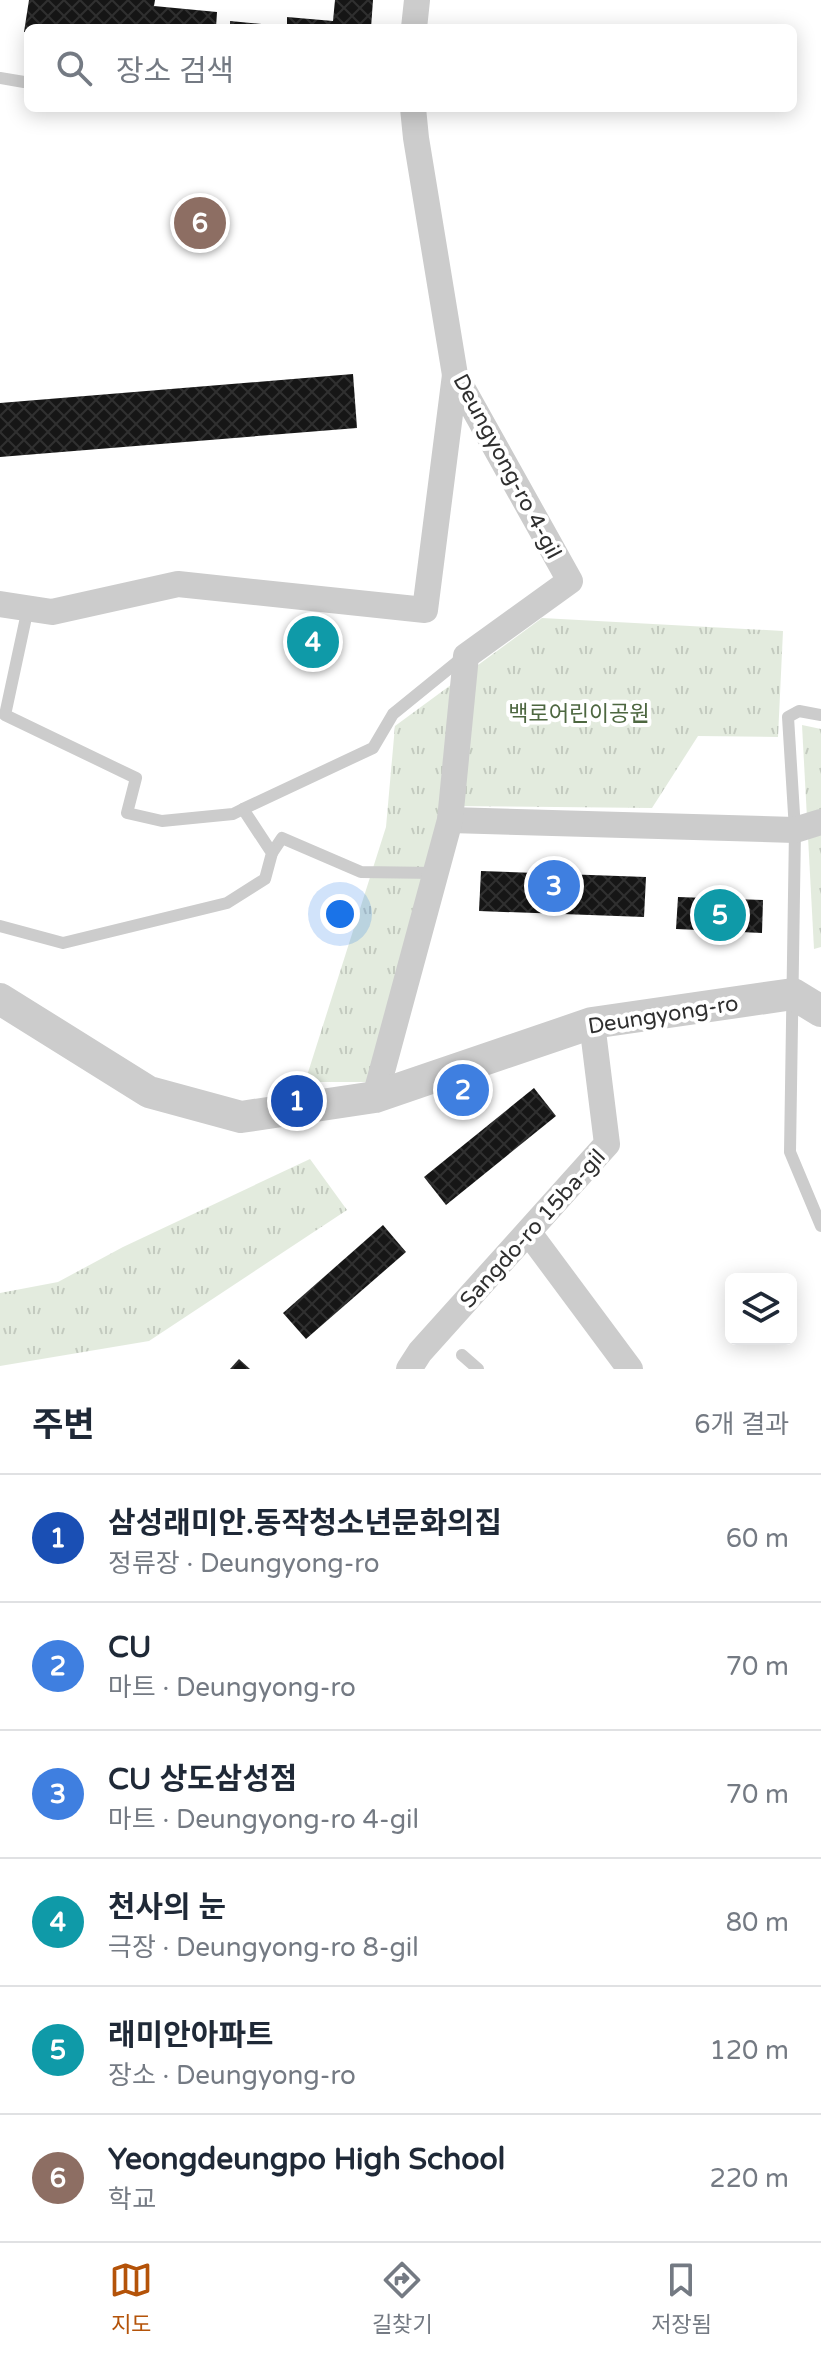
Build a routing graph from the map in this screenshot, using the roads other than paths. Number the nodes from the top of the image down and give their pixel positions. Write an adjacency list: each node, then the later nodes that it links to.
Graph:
1 (417, 0): 2 (street)
2 (414, 24)
3 (0, 78): 4 (lane)
4 (24, 82)
5 (413, 112): 6 (street, Deungyong-ro 4-gil)
6 (455, 375): 8 (street); 9 (street, Deungyong-ro 4-gil)
7 (0, 604): 8 (street)
8 (28, 608): 11 (lane)
9 (466, 656): 11 (lane); 12 (street)
10 (821, 715): 14 (lane)
11 (243, 809): 15 (lane)
12 (450, 820): 14 (street); 16 (street)
13 (821, 822): 14 (street)
14 (795, 830): 18 (lane)
15 (272, 853): 16 (lane); 17 (lane)
16 (436, 873): 22 (street)
17 (0, 926)
18 (793, 994): 20 (street); 21 (street, Deungyong-ro); 23 (lane)
19 (0, 999): 22 (street, Deungyong-ro)
20 (821, 1011)
21 (592, 1023): 22 (street, Deungyong-ro); 24 (street, Sangdo-ro 15ba-gil)
22 (375, 1097)
23 (821, 1226)
24 (529, 1233): 26 (street, Sangdo-ro 15ba-gil); 28 (street)
25 (462, 1355): 27 (lane)
26 (409, 1369)
27 (478, 1369)
28 (630, 1369)

